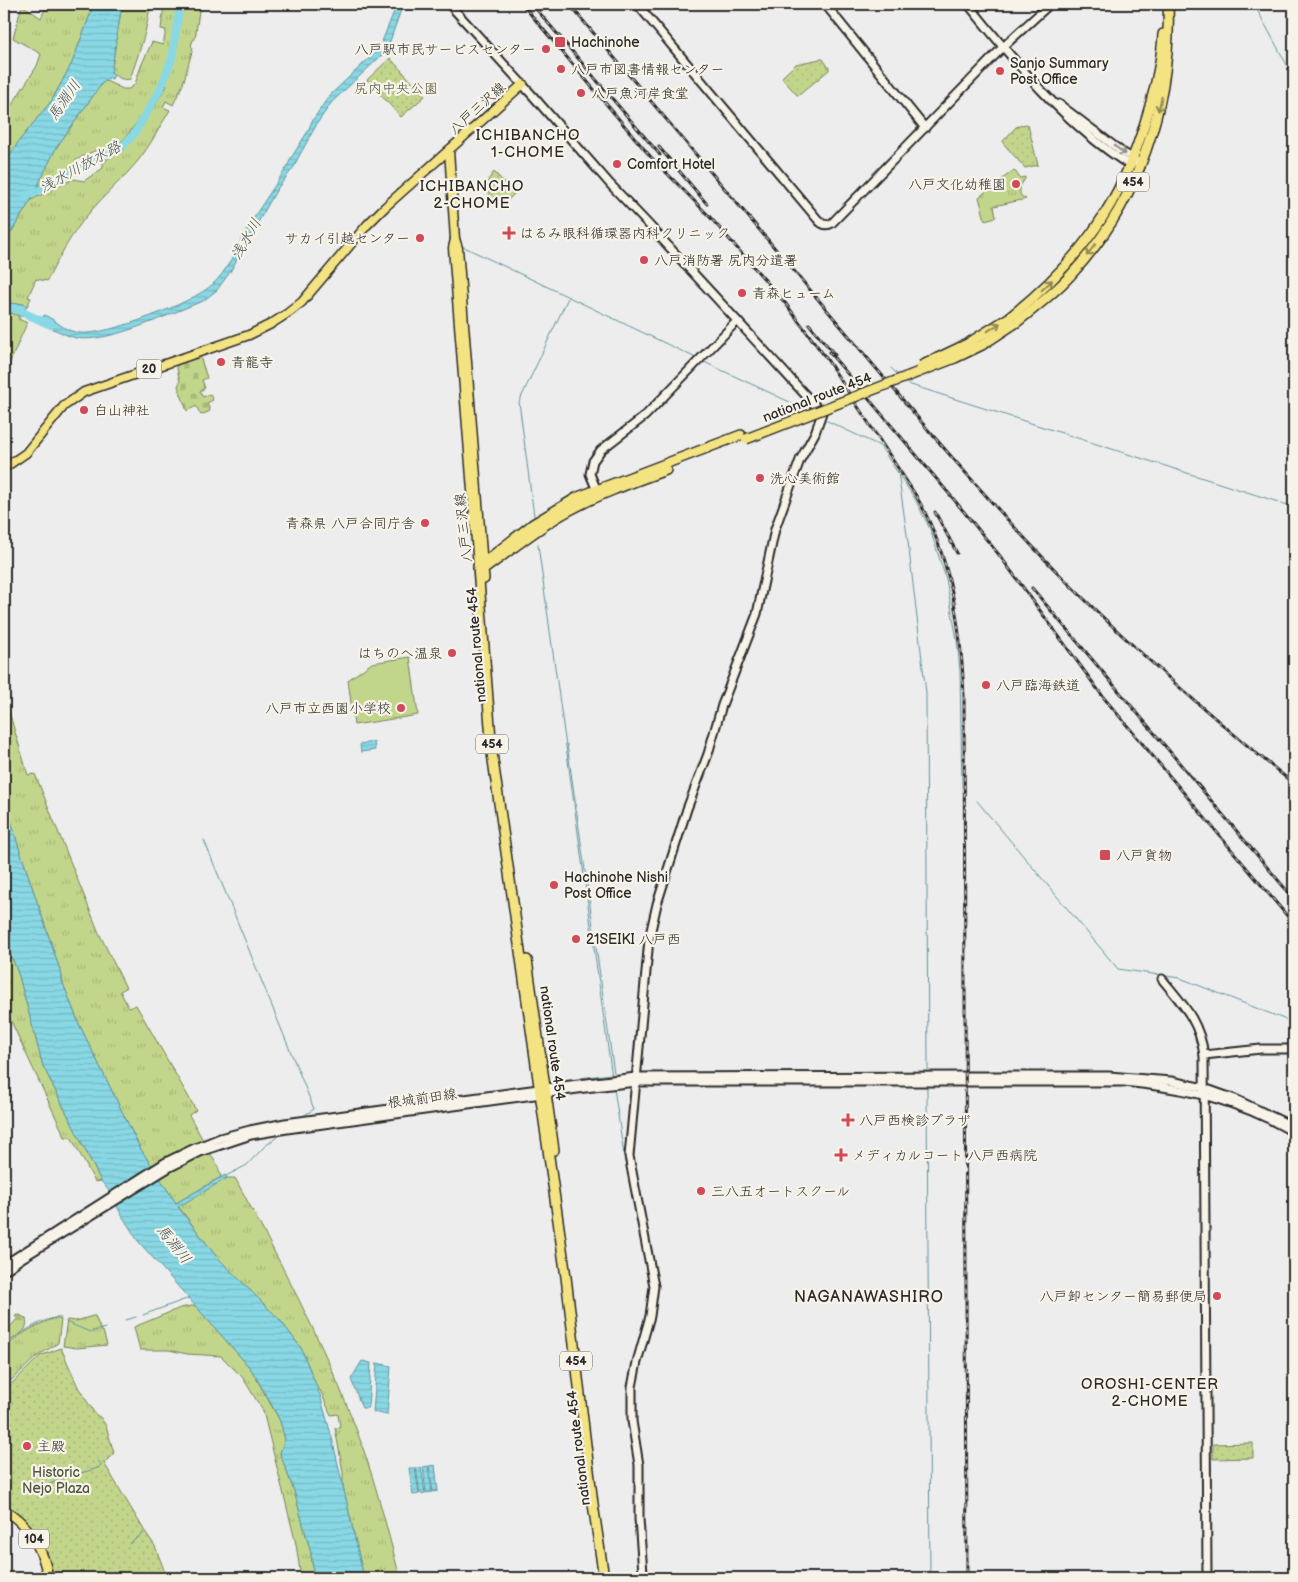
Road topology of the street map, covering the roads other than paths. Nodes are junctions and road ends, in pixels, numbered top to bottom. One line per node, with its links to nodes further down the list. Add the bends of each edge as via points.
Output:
1 (449, 4): 9 (street)
2 (637, 4): 10 (street, via 822,224 832,223)
3 (825, 4): 10 (street)
4 (968, 4): 8 (street)
5 (1050, 4): 8 (street)
6 (1162, 4): 12 (highway, national route 454 / 454, via 1160,64)
7 (1168, 4): 12 (highway, national route 454 / 454, one-way to 12, via 1169,42 1164,88 1153,132)
8 (1003, 47): 10 (street); 12 (street, via 1067,116 1107,149)
9 (522, 84): 11 (main road, 八戸三沢線 / 20); 13 (street)
10 (925, 128)
11 (449, 150): 14 (main road, 八戸三沢線 / 20, via 367,225 310,293 288,313 249,335 84,392 64,406 26,453); 16 (main road, 八戸三沢線, via 453,248)
12 (1135, 164): 15 (highway, national route 454 / 454, bridge, via 1129,192 1109,226 1069,277 1046,300 1013,320 982,345)
13 (737, 321): 15 (street, via 644,416 601,450 593,461 590,474); 20 (street, via 822,413 800,460 775,530 757,614 722,705 657,904 646,960)
14 (4, 468)
15 (597, 493): 16 (highway, national route 454 / 454)
16 (481, 566): 22 (highway, national route 454 / 454, via 498,753)
17 (1162, 979): 19 (street, via 1195,1021)
18 (1294, 1049): 19 (street)
19 (1204, 1055): 21 (street)
20 (636, 1080): 21 (street, 根城前田線, via 1109,1076 1171,1081); 22 (street, 根城前田線); 32 (street, via 629,1156 654,1293 632,1387 632,1421 639,1465)
21 (1204, 1091): 23 (street, via 1242,1101); 24 (street); 33 (street)
22 (542, 1092): 25 (street, 根城前田線, via 250,1130 220,1138 166,1162); 30 (highway, national route 454 / 454); 31 (highway, national route 454 / 454, via 582,1358)
23 (1294, 1127)
24 (1294, 1133)
25 (20, 1256): 26 (street); 27 (street)
26 (4, 1265)
27 (4, 1271)
28 (4, 1510): 29 (highway, 104, via 18,1520 32,1537 47,1566)
29 (48, 1578)
30 (604, 1578)
31 (610, 1578)
32 (642, 1578)
33 (1208, 1578)

